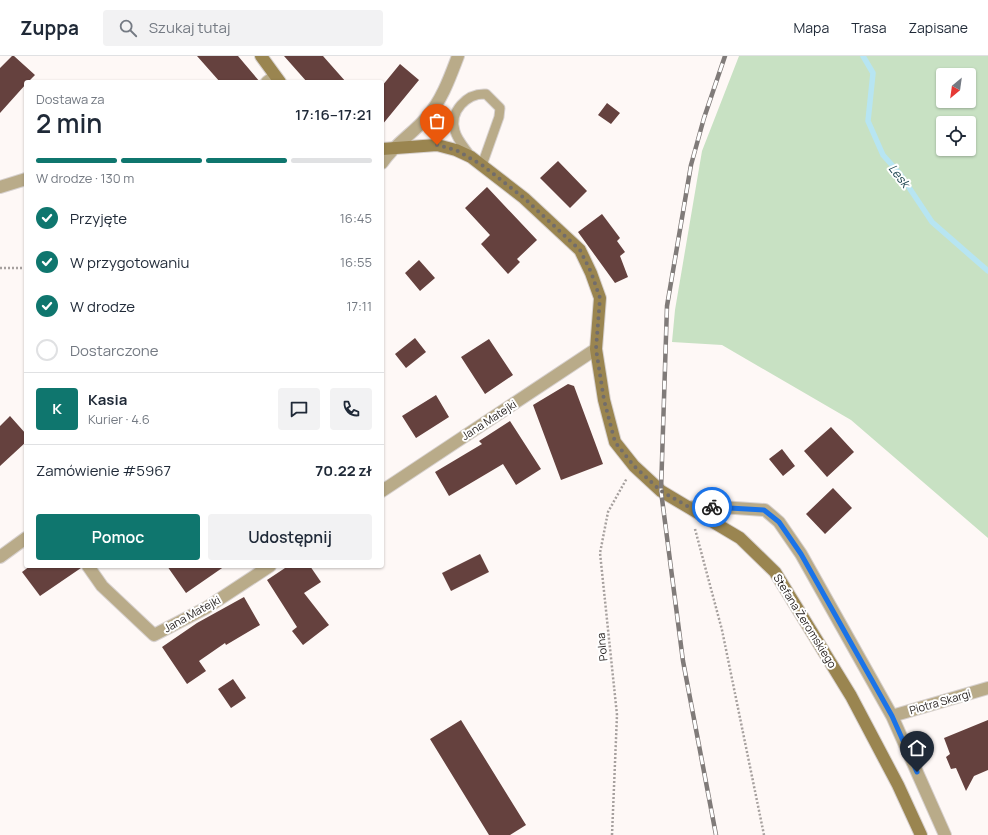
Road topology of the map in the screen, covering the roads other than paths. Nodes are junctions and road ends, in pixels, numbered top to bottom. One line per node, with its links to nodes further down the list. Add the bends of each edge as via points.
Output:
1 (261, 56): 3 (street)
2 (458, 56): 4 (street, via 447,86 428,116)
3 (274, 80)
4 (386, 149): 5 (street, Stefana Żeromskiego, via 437,145)
5 (471, 157): 6 (street, Stefana Żeromskiego); 6 (lane, via 455,131 455,117 469,97 477,93 486,94 500,108)
6 (482, 165): 9 (street, Stefana Żeromskiego, via 524,198 580,250 600,298)
7 (24, 180): 8 (street)
8 (0, 187)
9 (596, 349): 10 (street, Jana Matejki); 11 (street, Stefana Żeromskiego, via 604,400 615,442 634,466 661,491)
10 (384, 490)
11 (689, 507): 17 (street, via 764,510 779,522 801,554); 18 (street, Stefana Żeromskiego, via 740,538 775,572 851,696)
12 (24, 539): 13 (street)
13 (0, 557)
14 (89, 568): 15 (street, Jana Matejki, via 102,586 154,635 206,608)
15 (267, 568)
16 (988, 688): 17 (street, Piotra Skargi)
17 (892, 716): 19 (street)
18 (921, 835)
19 (944, 835)

